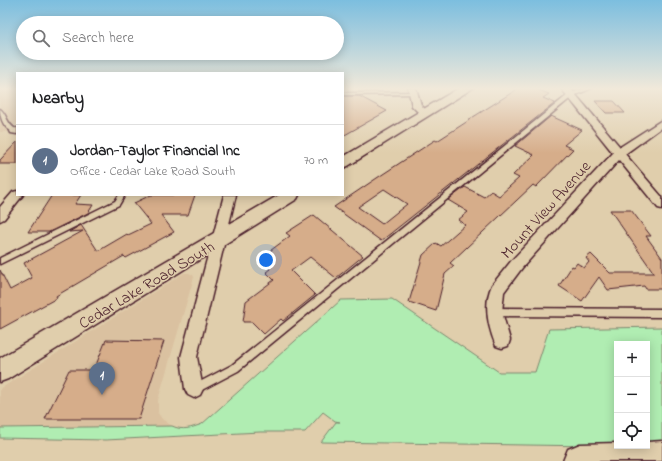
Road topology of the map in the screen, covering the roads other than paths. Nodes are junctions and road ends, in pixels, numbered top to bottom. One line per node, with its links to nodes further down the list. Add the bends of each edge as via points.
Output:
1 (421, 110): 6 (street)
2 (430, 110): 6 (street)
3 (547, 110): 23 (lane, via 235,368)
4 (583, 110): 9 (street)
5 (0, 111): 8 (lane, via 5,123)
6 (424, 113): 10 (street)
7 (662, 123): 9 (street, Mount View Avenue)
8 (16, 131)
9 (619, 153): 15 (street); 19 (street, Mount View Avenue, via 517,264 497,290)
10 (344, 162)
11 (16, 196): 16 (street)
12 (121, 196): 18 (lane, via 117,203)
13 (230, 196): 17 (street)
14 (290, 196): 17 (street, Cedar Lake Road South)
15 (662, 205)
16 (0, 216)
17 (218, 240): 22 (street, Cedar Lake Road South); 23 (street, via 189,357)
18 (0, 261)
19 (494, 312): 20 (lane); 21 (street, Mount View Avenue)
20 (662, 313)
21 (502, 340)
22 (0, 372)
23 (194, 389)
24 (662, 458): 25 (highway)
25 (580, 461)

